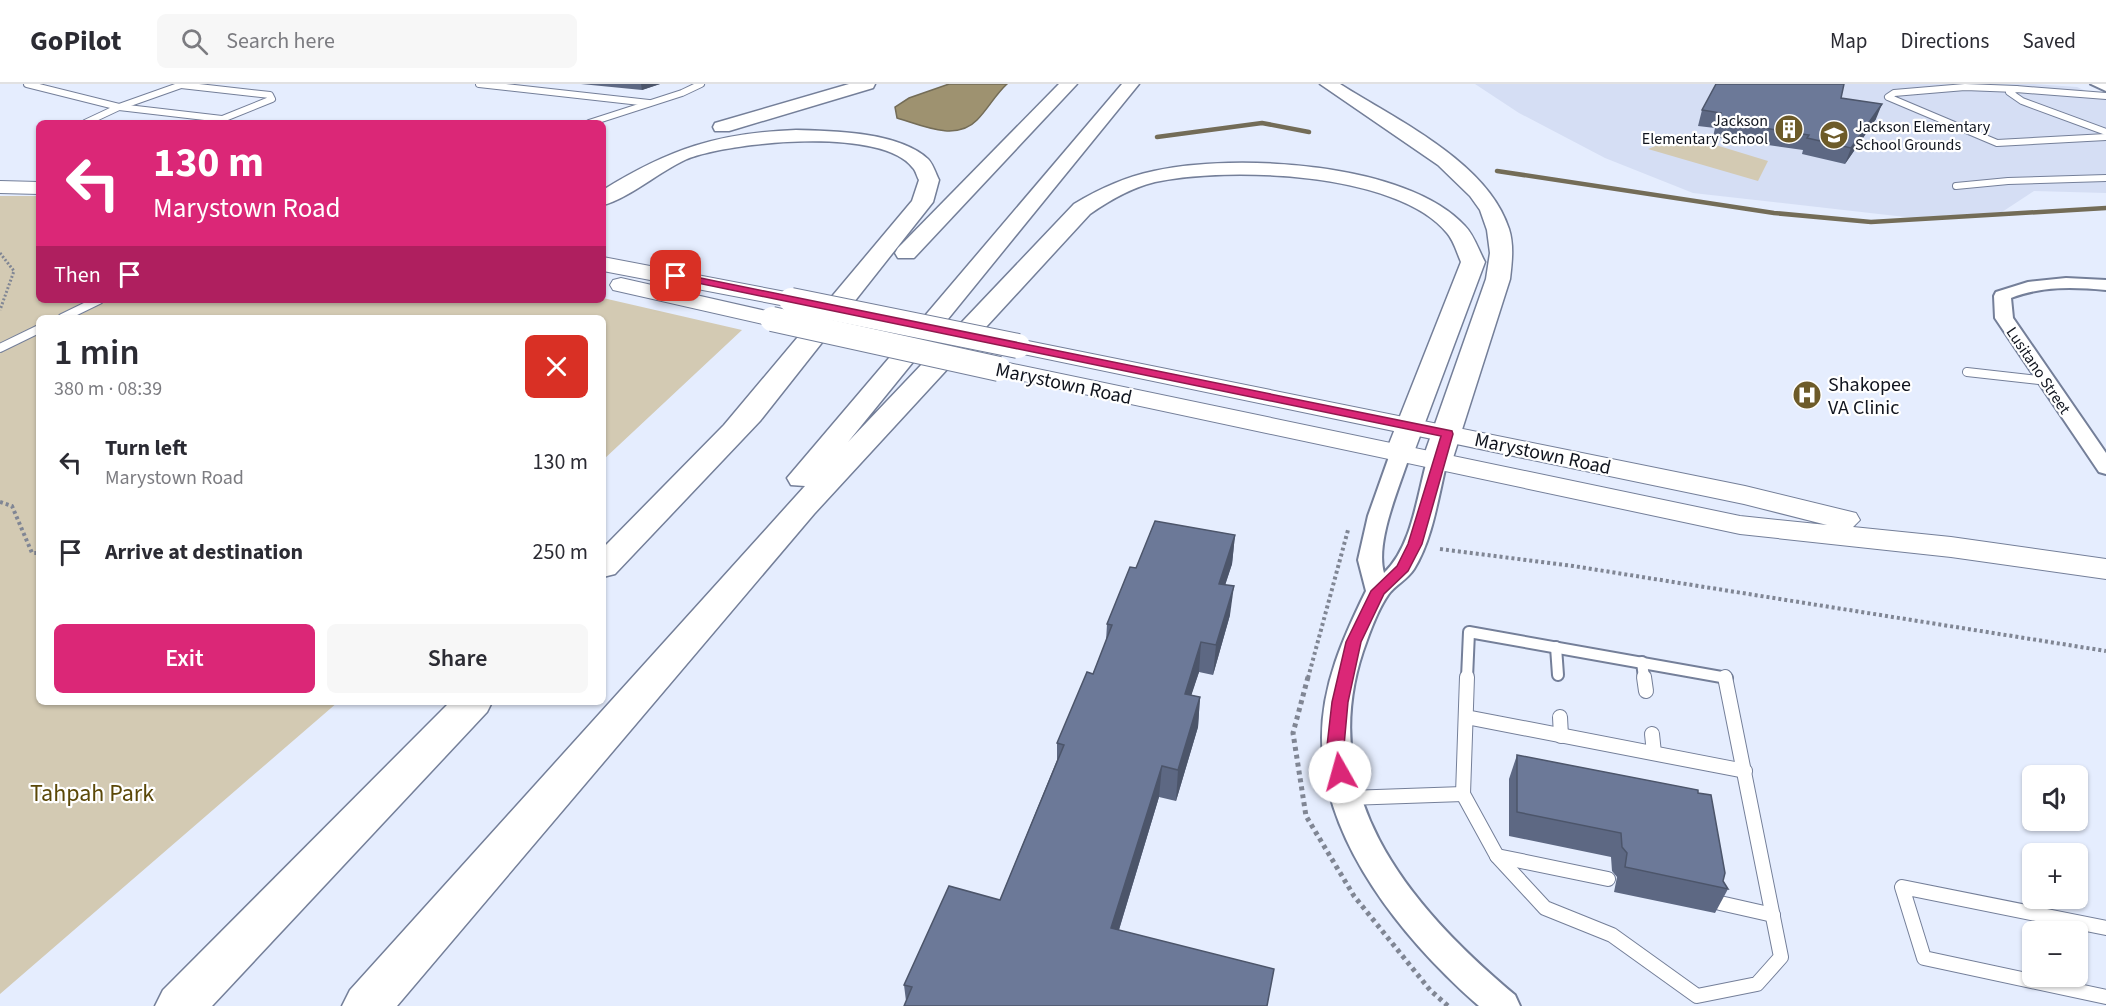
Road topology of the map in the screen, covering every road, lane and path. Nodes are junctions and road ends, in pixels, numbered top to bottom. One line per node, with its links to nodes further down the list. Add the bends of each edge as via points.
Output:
1 (27, 84): 14 (lane)
2 (479, 84): 13 (lane)
3 (701, 84): 13 (lane)
4 (867, 84): 23 (highway, via 713,130 657,152)
5 (1069, 84): 39 (highway)
6 (1131, 84): 71 (highway)
7 (1328, 84): 40 (highway, via 1460,172 1489,206 1497,224 1502,252 1498,279)
8 (2097, 84): 10 (street)
9 (182, 85): 14 (lane); 15 (lane, via 270,95 272,99)
10 (2106, 88)
11 (2016, 89): 12 (lane); 18 (lane, via 2009,92 2012,97); 19 (lane, via 1965,87 1894,93 1888,97 1997,143)
12 (2106, 96)
13 (649, 103): 17 (lane)
14 (119, 107): 15 (lane); 16 (lane)
15 (222, 119)
16 (92, 120)
17 (598, 120)
18 (2106, 132)
19 (2106, 137)
20 (0, 176): 21 (main road)
21 (36, 176)
22 (2106, 178): 24 (lane)
23 (606, 179)
24 (1956, 186)
25 (0, 187): 26 (main road)
26 (36, 188)
27 (606, 197): 39 (highway, via 676,156 709,146 778,136 832,136 878,143 914,158 926,168 931,178 922,202)
28 (0, 253): 33 (path, via 14,271)
29 (606, 265): 41 (main road, Marystown Road, bridge, via 1018,346)
30 (606, 282): 41 (main road, Marystown Road, bridge, via 999,369)
31 (2106, 285): 38 (street, Lusitano Street, via 2028,285 2002,296 2004,318)
32 (93, 303): 34 (lane)
33 (0, 310)
34 (68, 315)
35 (36, 330): 36 (lane)
36 (0, 348)
37 (1967, 372): 38 (lane)
38 (2047, 381): 43 (street, Lusitano Street)
39 (735, 430): 47 (highway)
40 (1447, 434): 41 (main road, Marystown Road); 42 (highway); 45 (main road, Marystown Road, via 1745,495)
41 (1406, 440): 42 (main road, Marystown Road); 49 (street, via 1379,516 1369,560); 72 (highway, via 1473,262 1470,247 1444,218 1424,205 1374,186 1341,177 1267,168 1218,168 1157,176 1102,195 1082,208 803,507)
42 (1437, 461): 45 (main road, Marystown Road, via 1740,525); 49 (street, via 1415,544 1403,568)
43 (2106, 468)
44 (0, 502): 46 (path, via 12,506)
45 (1951, 547): 48 (main road, Marystown Road)
46 (36, 553)
47 (606, 564)
48 (2106, 569)
49 (1378, 591): 62 (street, via 1354,642 1340,702 1336,746)
50 (1556, 647): 51 (lane); 52 (lane); 55 (lane, via 1470,632)
51 (1642, 662): 53 (lane); 60 (lane, via 1727,677)
52 (1558, 675)
53 (1646, 691)
54 (470, 705): 70 (highway)
55 (1466, 717): 58 (lane); 61 (lane)
56 (1560, 717): 58 (lane)
57 (1652, 734): 59 (lane)
58 (1561, 736): 59 (lane)
59 (1654, 753): 60 (lane)
60 (1745, 771): 66 (lane)
61 (1463, 794): 62 (lane); 63 (lane)
62 (1346, 798): 73 (street, via 1360,834 1406,908 1437,946)
63 (1497, 856): 64 (lane); 69 (lane, via 1545,908 1612,935)
64 (1608, 879)
65 (1720, 903): 66 (lane)
66 (1773, 915): 69 (lane, via 1781,957 1757,984)
67 (2106, 928): 68 (lane, via 1902,887 1924,958)
68 (2106, 997)
69 (1697, 1001)
70 (180, 1006)
71 (361, 1006)
72 (367, 1006)
73 (1503, 1006)

